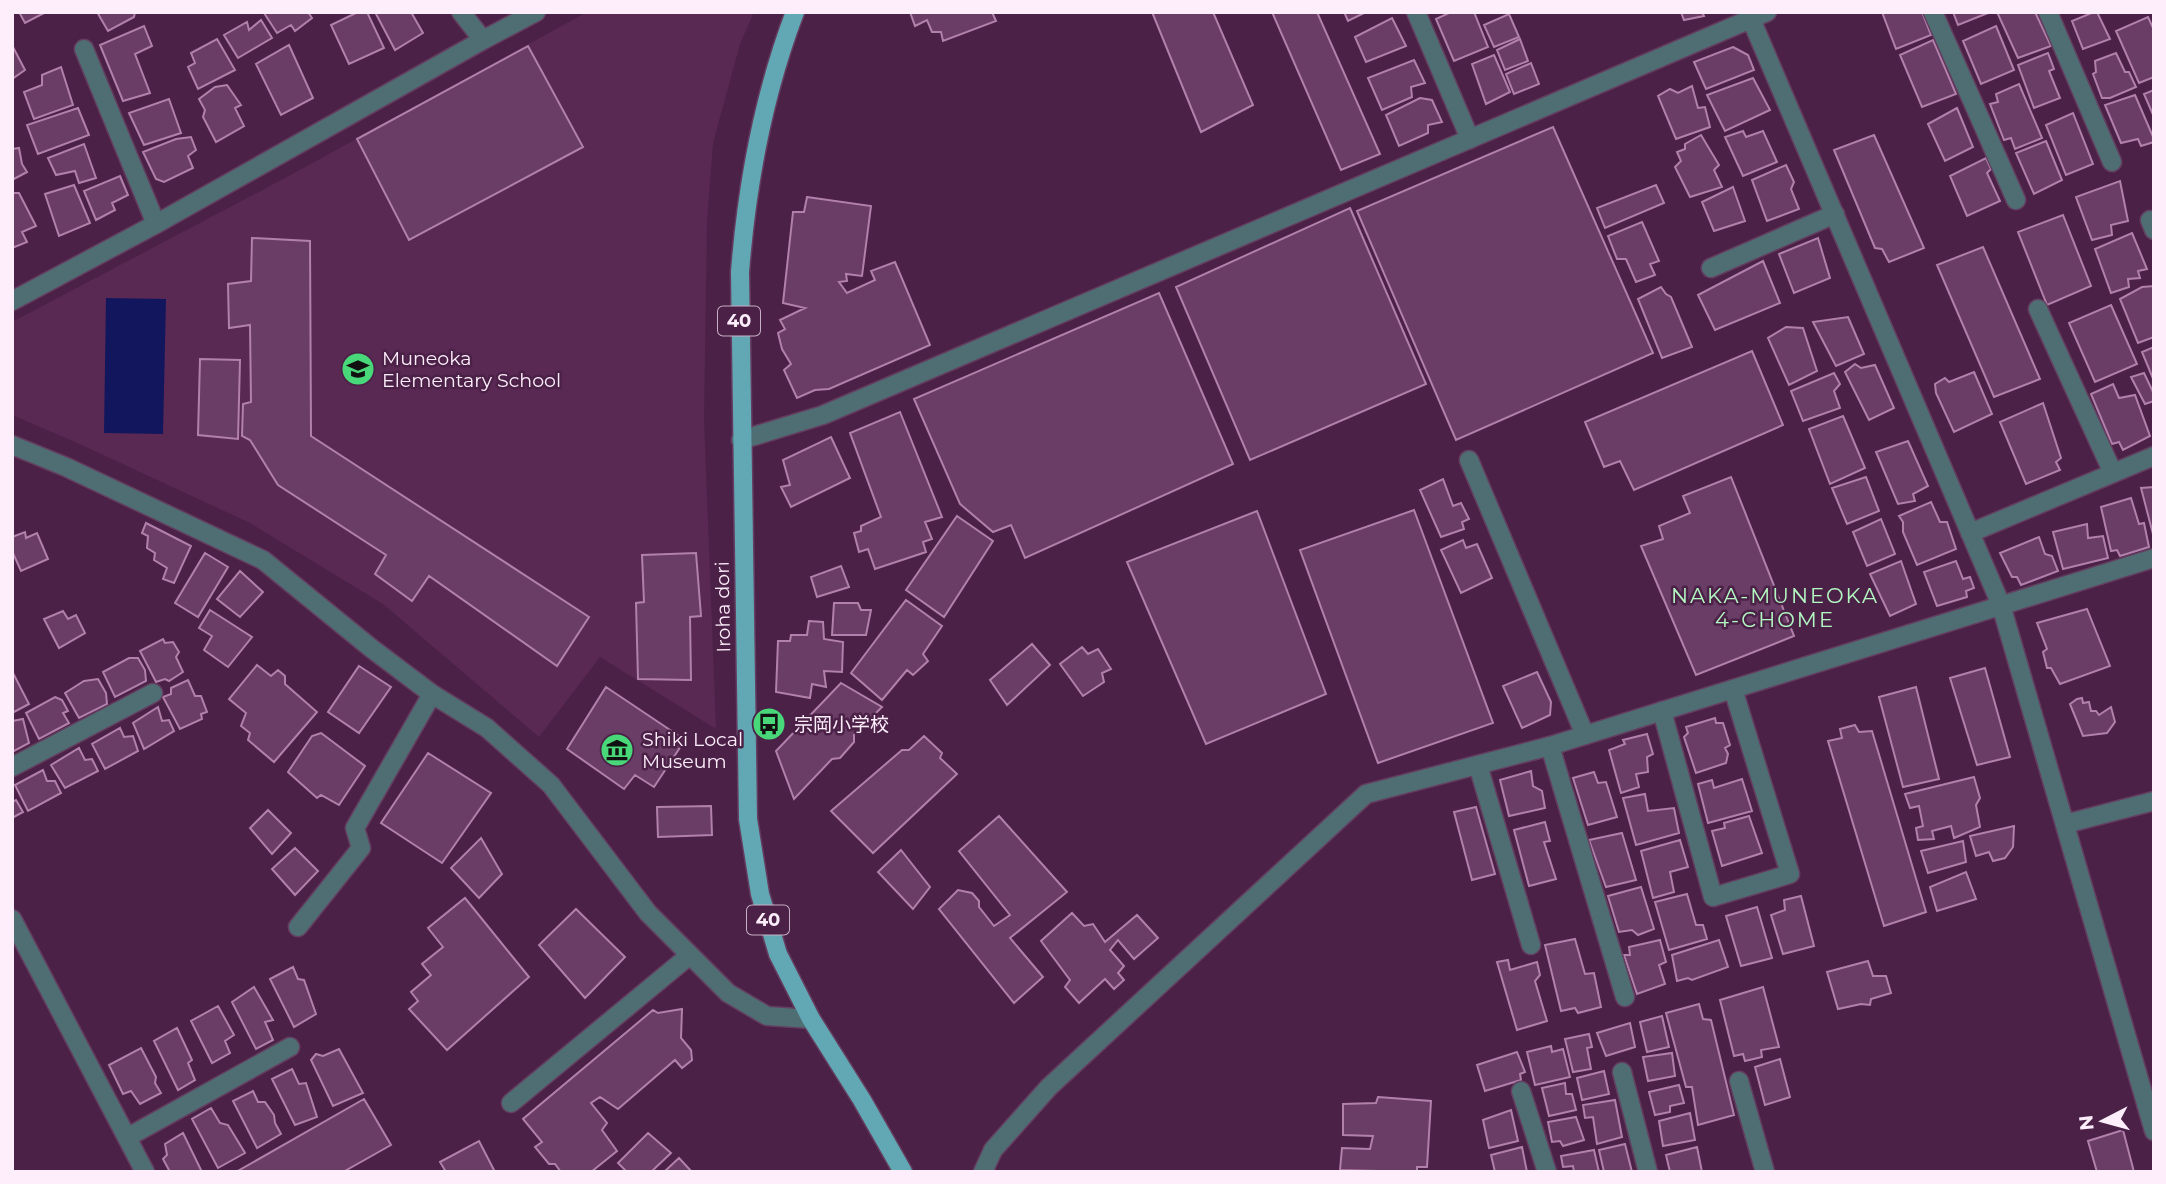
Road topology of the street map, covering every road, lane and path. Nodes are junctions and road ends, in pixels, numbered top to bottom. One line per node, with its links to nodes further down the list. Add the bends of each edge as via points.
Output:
1 (460, 12): 8 (street)
2 (536, 12): 8 (street)
3 (795, 12): 18 (main road, Iroha dori / 40, via 769,94 744,217)
4 (1416, 12): 10 (street)
5 (1933, 12): 12 (street)
6 (2048, 12): 11 (street)
7 (1755, 14): 10 (street); 13 (street)
8 (483, 40): 14 (street)
9 (84, 49): 14 (street)
10 (1470, 139): 18 (street, via 824,415)
11 (2112, 162)
12 (2016, 200)
13 (1835, 214): 15 (street); 23 (street)
14 (156, 225): 16 (street)
15 (1711, 268)
16 (12, 300)
17 (2038, 309): 22 (street)
18 (741, 440): 41 (main road, Iroha dori / 40, via 748,819 771,932)
19 (12, 445): 28 (street, via 263,560)
20 (2154, 456): 22 (street)
21 (1469, 460): 30 (street)
22 (2113, 473): 23 (street)
23 (1970, 533): 25 (street)
24 (2154, 558): 25 (street)
25 (2001, 604): 26 (street); 35 (street)
26 (1733, 689): 29 (street); 29 (street, via 1790,874 1713,897)
27 (153, 693): 33 (street)
28 (432, 694): 37 (street, via 355,828 361,848); 39 (street, via 487,728 551,785 648,913)
29 (1662, 711): 30 (street)
30 (1585, 735): 31 (street)
31 (1550, 746): 32 (street); 40 (street)
32 (1478, 765): 38 (street); 51 (street, via 1366,794 1049,1087 993,1150)
33 (12, 767)
34 (2154, 801): 35 (street)
35 (2066, 824): 47 (street)
36 (12, 919): 48 (street)
37 (298, 927)
38 (1531, 945)
39 (690, 955): 41 (street, via 729,993 767,1016); 46 (street)
40 (1625, 997)
41 (811, 1019): 50 (main road, Iroha dori / 40)
42 (290, 1047): 48 (street)
43 (1622, 1072): 53 (street)
44 (1739, 1081): 54 (street)
45 (1521, 1091): 52 (street)
46 (511, 1103)
47 (2154, 1131)
48 (128, 1138): 49 (street)
49 (145, 1172)
50 (903, 1172)
51 (983, 1172)
52 (1547, 1172)
53 (1648, 1172)
54 (1765, 1172)

